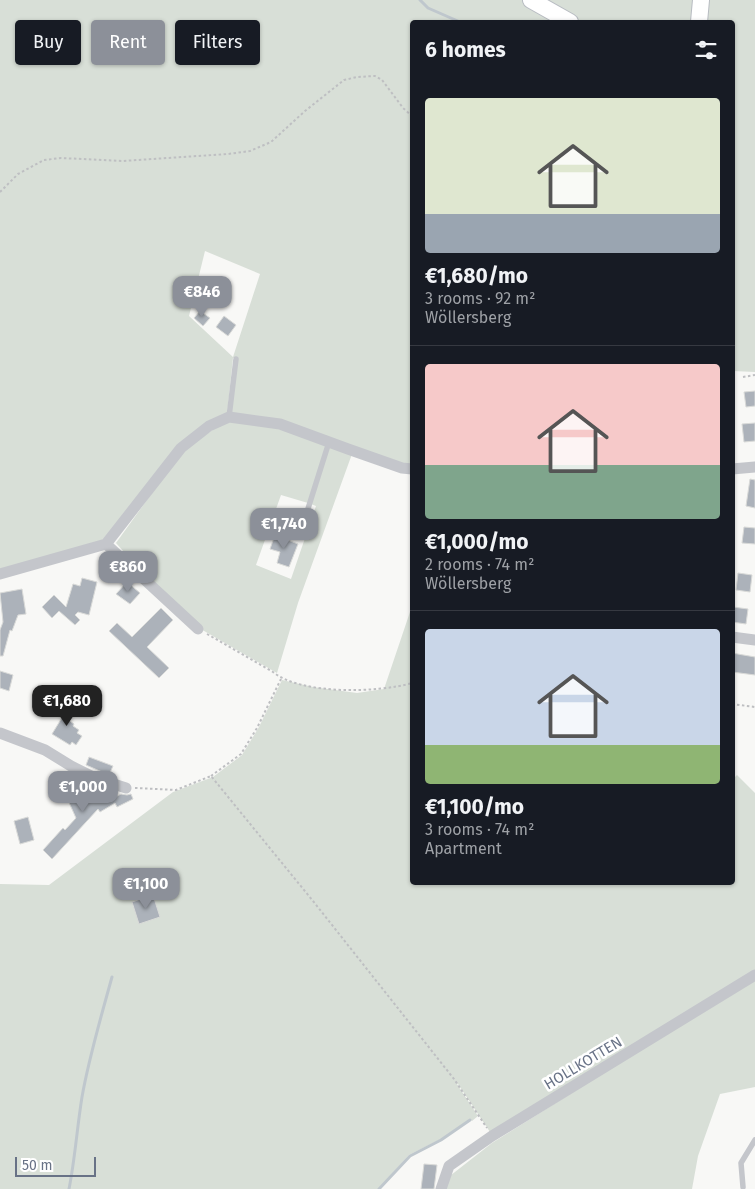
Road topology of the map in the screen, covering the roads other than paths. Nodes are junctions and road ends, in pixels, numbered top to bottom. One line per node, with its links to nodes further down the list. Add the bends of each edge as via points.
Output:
1 (531, 0): 3 (main road)
2 (701, 0): 4 (main road)
3 (566, 20)
4 (699, 20)
5 (236, 359): 6 (lane)
6 (229, 417): 7 (street, via 280,424); 12 (street, via 209,426 181,448)
7 (329, 442): 9 (street); 11 (lane, via 306,515 297,526)
8 (755, 467): 10 (street)
9 (410, 469)
10 (735, 469)
11 (283, 532)
12 (102, 545): 13 (street); 14 (street)
13 (0, 574)
14 (198, 630)
15 (735, 637): 16 (street)
16 (755, 640)
17 (0, 733): 18 (street, via 45,750 95,778)
18 (126, 788)
19 (755, 975): 22 (street, HOLLKOTTEN, via 492,1136 449,1166)
20 (755, 1140): 21 (lane, via 741,1164)
21 (743, 1187)
22 (440, 1189)

